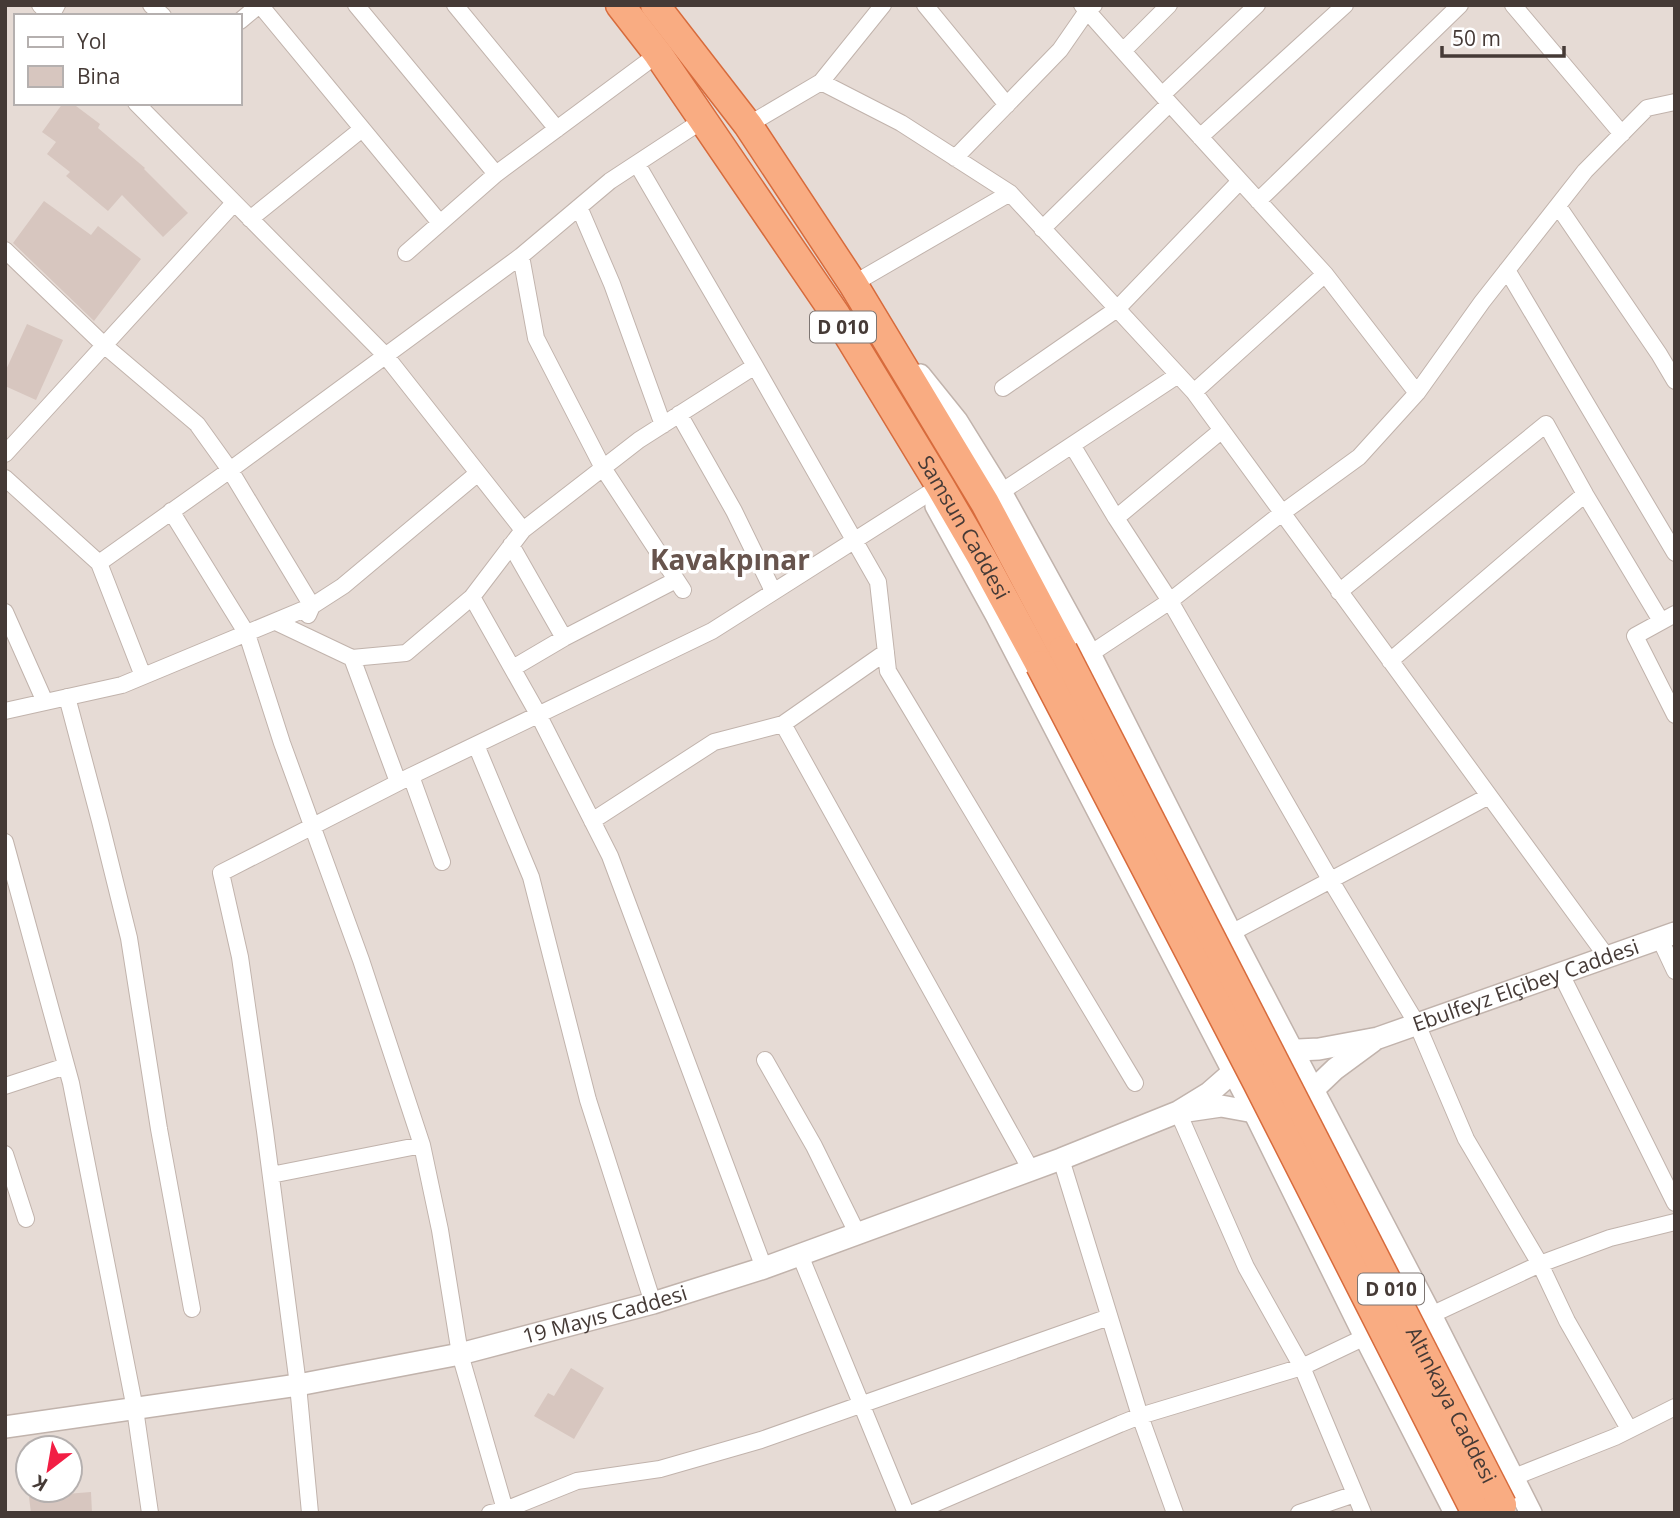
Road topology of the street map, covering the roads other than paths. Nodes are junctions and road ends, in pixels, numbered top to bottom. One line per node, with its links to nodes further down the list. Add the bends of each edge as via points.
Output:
1 (259, 5): 14 (street); 25 (street)
2 (356, 5): 30 (street)
3 (455, 5): 24 (street)
4 (620, 5): 16 (highway, Samsun Caddesi / D 010)
5 (655, 5): 23 (highway, Samsun Caddesi / D 010)
6 (925, 5): 21 (street)
7 (1168, 5): 15 (street)
8 (1257, 5): 18 (street)
9 (1345, 5): 27 (street)
10 (1460, 5): 33 (street)
11 (1513, 5): 26 (street)
12 (1088, 7): 15 (street); 21 (street, via 1060,50)
13 (877, 8): 17 (street)
14 (242, 19)
15 (1123, 51): 18 (street)
16 (658, 54): 22 (highway, Samsun Caddesi / D 010); 24 (street)
17 (821, 82): 23 (street); 28 (street, via 901,123)
18 (1165, 100): 27 (street); 39 (street)
19 (1675, 102): 26 (street, via 1647,108)
20 (138, 105): 34 (street)
21 (1007, 105): 28 (street)
22 (704, 120): 29 (street); 65 (highway, Samsun Caddesi / D 010, via 836,315)
23 (748, 125): 45 (highway, Samsun Caddesi / D 010)
24 (557, 129): 30 (street)
25 (362, 130): 37 (street); 38 (street)
26 (1622, 134): 35 (street)
27 (1200, 137): 31 (street)
28 (955, 158): 32 (street)
29 (637, 164): 36 (street); 50 (street)
30 (496, 174): 38 (street)
31 (1240, 181): 33 (street); 46 (street)
32 (1010, 194): 39 (street); 45 (street)
33 (1258, 201): 44 (street)
34 (234, 203): 37 (street); 48 (street)
35 (1558, 206): 43 (street); 52 (street)
36 (579, 207): 42 (street); 57 (street)
37 (250, 219): 49 (street)
38 (440, 223): 41 (street)
39 (1042, 229): 46 (street)
40 (6, 252): 48 (street)
41 (406, 253)
42 (521, 256): 49 (street); 61 (street, via 536,338)
43 (1507, 270): 55 (street); 74 (street)
44 (1325, 274): 54 (street); 55 (street)
45 (853, 285): 47 (highway, Samsun Caddesi / D 010)
46 (1117, 309): 51 (street); 53 (street)
47 (876, 322): 66 (street, via 957,421); 88 (highway, Samsun Caddesi / D 010, via 985,502)
48 (104, 346): 60 (street); 62 (street, via 197,424)
49 (385, 355): 62 (street); 63 (street)
50 (755, 366): 56 (street); 72 (street)
51 (1178, 374): 54 (street); 59 (street)
52 (1675, 381)
53 (1003, 388)
54 (1194, 392): 58 (street)
55 (1417, 393): 69 (street, via 1359,457)
56 (680, 414): 57 (street); 76 (street)
57 (663, 425): 61 (street)
58 (1222, 430): 69 (street); 70 (street)
59 (1072, 445): 66 (street); 70 (street)
60 (5, 454)
61 (603, 468): 71 (street); 86 (street, via 679,585)
62 (230, 470): 68 (street); 80 (street)
63 (478, 473): 71 (street); 80 (street)
64 (5, 478): 75 (street)
65 (935, 489): 72 (street); 88 (highway, Samsun Caddesi / D 010, via 982,558); 116 (street, via 1002,626)
66 (1001, 492): 88 (street)
67 (1585, 494): 77 (street, via 1546,424); 82 (street); 90 (street)
68 (171, 511): 75 (street); 85 (street)
69 (1282, 513): 77 (street); 79 (street)
70 (1116, 518): 79 (street)
71 (523, 530): 73 (street)
72 (854, 540): 76 (street); 87 (street, via 878,582)
73 (511, 545): 78 (street); 86 (street)
74 (1675, 553)
75 (99, 563): 92 (street)
76 (773, 591): 96 (street, via 712,631)
77 (1339, 592): 90 (street)
78 (472, 597): 89 (street, via 405,653); 91 (street)
79 (1170, 601): 88 (street); 106 (street)
80 (313, 607): 83 (street); 84 (street)
81 (5, 612): 94 (street)
82 (1668, 617): 97 (street, via 1636,636)
83 (276, 622): 84 (street); 85 (street)
84 (298, 632): 89 (street)
85 (247, 634): 92 (street); 103 (street)
86 (564, 638): 91 (street)
87 (886, 652): 98 (street); 117 (street, via 888,671)
88 (1064, 656): 107 (street); 116 (highway, Samsun Caddesi / D 010, bridge)
89 (352, 658): 100 (street)
90 (1390, 661): 101 (street)
91 (513, 668): 96 (street)
92 (143, 676): 93 (street)
93 (67, 697): 94 (street); 136 (street, via 129,938)
94 (45, 702): 95 (street)
95 (5, 711)
96 (538, 714): 99 (street); 102 (street)
97 (1675, 715)
98 (783, 724): 102 (street, via 714,742); 126 (street)
99 (476, 745): 100 (street); 135 (street, via 531,877 588,1100)
100 (405, 779): 103 (street); 105 (street)
101 (1489, 796): 106 (street); 109 (street)
102 (592, 821): 134 (street, via 610,856)
103 (312, 826): 123 (street); 127 (street, via 221,873 240,957)
104 (5, 842): 115 (street)
105 (442, 862)
106 (1331, 881): 107 (street); 112 (street)
107 (1231, 933): 116 (street)
108 (1667, 936): 109 (street, Ebulfeyz Elçibey Caddesi); 110 (street)
109 (1606, 957): 111 (street, Ebulfeyz Elçibey Caddesi)
110 (1675, 971)
111 (1561, 974): 112 (street, Ebulfeyz Elçibey Caddesi); 128 (street)
112 (1417, 1024): 113 (street, Ebulfeyz Elçibey Caddesi); 133 (street, via 1465,1139)
113 (1378, 1038): 116 (street, Ebulfeyz Elçibey Caddesi); 119 (street, Ebulfeyz Elçibey Caddesi)
114 (765, 1060): 131 (street)
115 (66, 1066): 118 (street); 145 (street)
116 (1263, 1066): 119 (street); 121 (street, 19 Mayıs Caddesi); 122 (street); 151 (highway, Altınkaya Caddesi / D 010, bridge)
117 (1135, 1083)
118 (5, 1086)
119 (1314, 1090): 120 (street, Ebulfeyz Elçibey Caddesi); 137 (street)
120 (1283, 1107): 122 (street, 19 Mayıs Caddesi)
121 (1178, 1112): 122 (street, 19 Mayıs Caddesi, via 1221,1106); 125 (street, 19 Mayıs Caddesi); 141 (street, via 1246,1266)
122 (1254, 1112): 139 (street)
123 (422, 1145): 127 (street); 140 (street)
124 (5, 1154): 129 (street)
125 (1061, 1159): 126 (street, 19 Mayıs Caddesi); 138 (street)
126 (1031, 1170): 131 (street, 19 Mayıs Caddesi)
127 (271, 1175): 142 (street)
128 (1675, 1203)
129 (26, 1219)
130 (1675, 1222): 133 (street, via 1611,1238)
131 (857, 1233): 132 (street, 19 Mayıs Caddesi)
132 (800, 1255): 134 (street, 19 Mayıs Caddesi); 143 (street)
133 (1540, 1264): 137 (street); 148 (street)
134 (764, 1268): 135 (street, 19 Mayıs Caddesi)
135 (653, 1303): 140 (street, 19 Mayıs Caddesi)
136 (192, 1309)
137 (1431, 1315): 149 (street)
138 (1109, 1318): 143 (street); 146 (street)
139 (1365, 1337): 141 (street); 160 (street)
140 (460, 1354): 142 (street, 19 Mayıs Caddesi); 152 (street)
141 (1302, 1367): 146 (street); 150 (street)
142 (298, 1385): 145 (street, 19 Mayıs Caddesi); 154 (street)
143 (862, 1405): 152 (street, via 660,1469 577,1481); 155 (street)
144 (1675, 1406): 148 (street)
145 (135, 1409): 147 (street, 19 Mayıs Caddesi); 153 (street)
146 (1140, 1416): 156 (street); 157 (street)
147 (5, 1427)
148 (1629, 1429): 149 (street)
149 (1514, 1477): 161 (street)
150 (1355, 1494): 158 (street); 159 (street)
151 (1495, 1510)
152 (500, 1512)
153 (150, 1513)
154 (310, 1513)
155 (906, 1513)
156 (912, 1513)
157 (1175, 1513)
158 (1299, 1513)
159 (1363, 1513)
160 (1455, 1513)
161 (1531, 1513)

